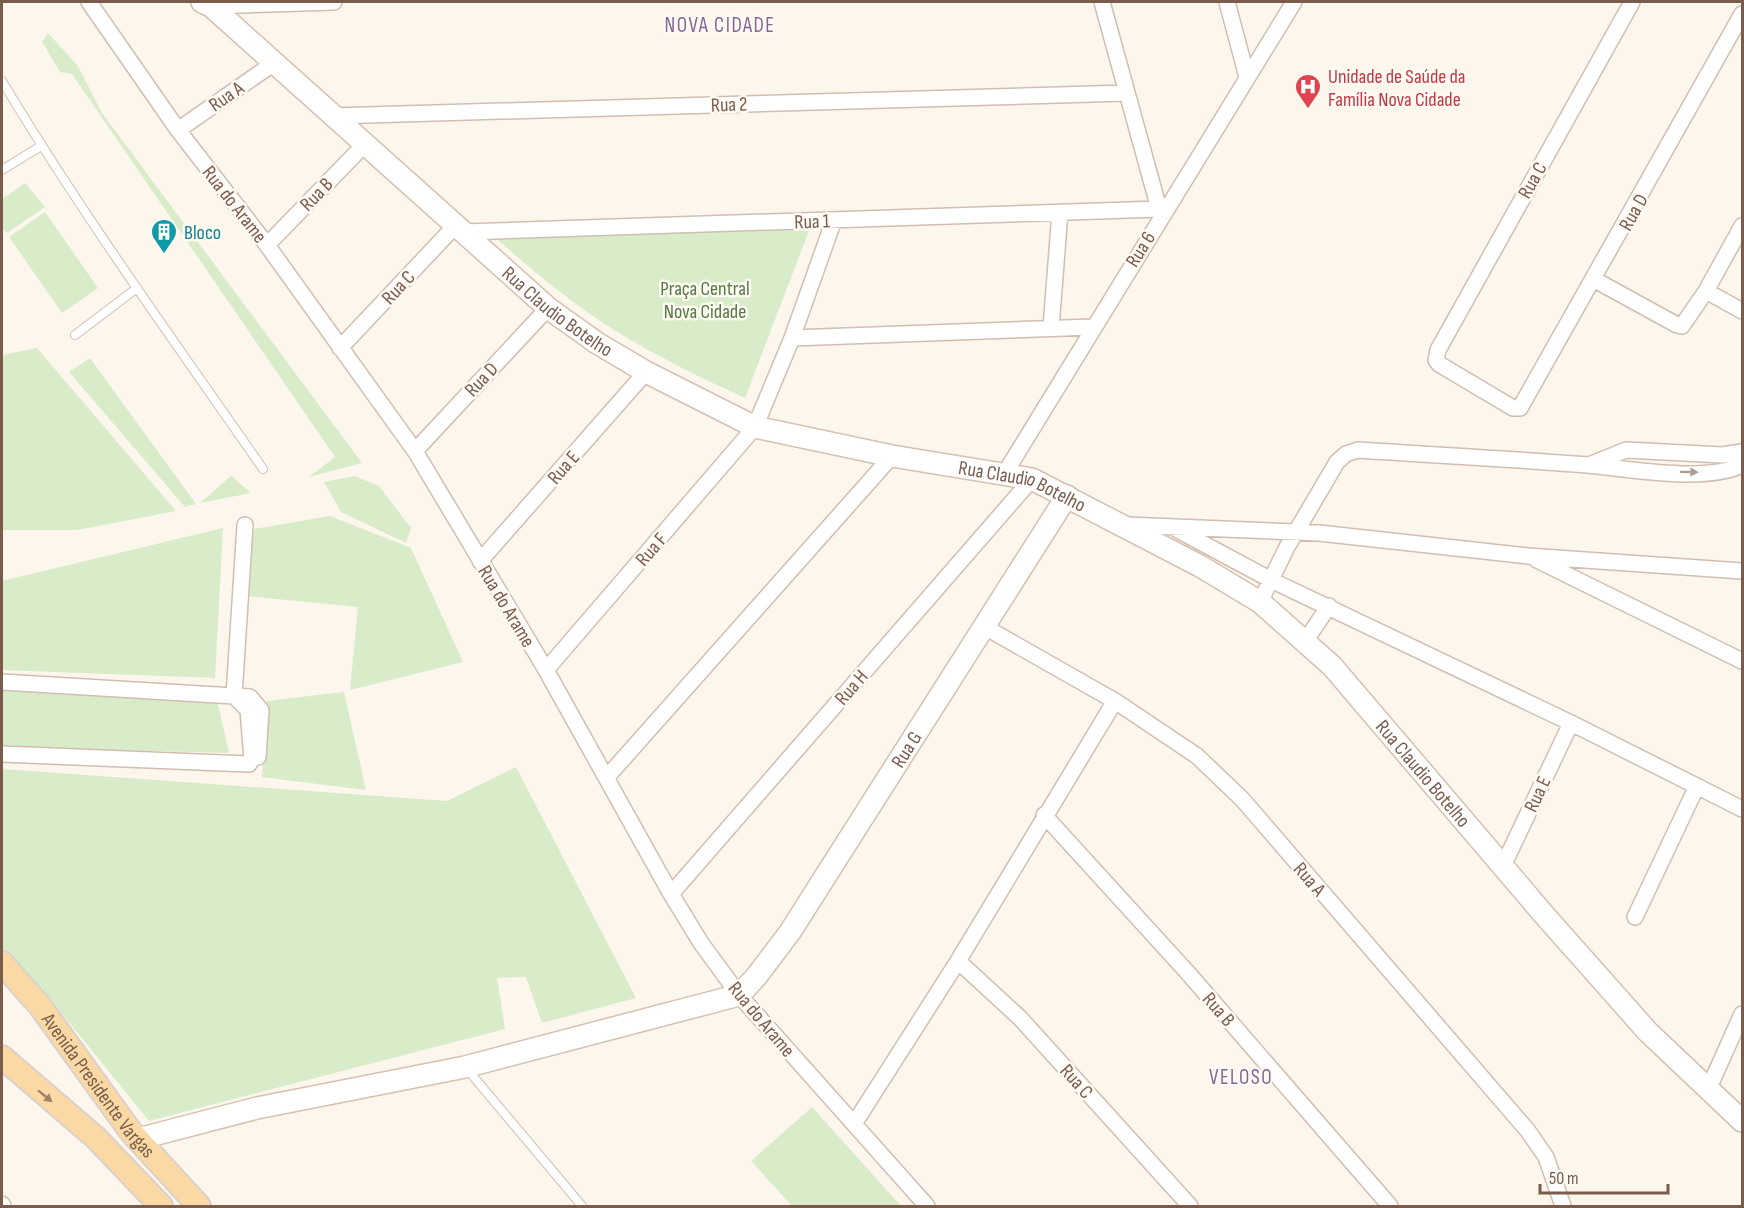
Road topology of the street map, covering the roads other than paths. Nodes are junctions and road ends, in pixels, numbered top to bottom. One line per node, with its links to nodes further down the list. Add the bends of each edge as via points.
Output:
1 (89, 2): 14 (street, Rua do Arame)
2 (334, 2): 7 (street)
3 (1102, 2): 12 (street, Rua 6)
4 (1227, 2): 10 (street)
5 (1294, 2): 10 (street)
6 (1632, 2): 35 (street, Rua C, via 1438,350 1439,364 1513,408)
7 (206, 4): 9 (street, Rua Claudio Botelho)
8 (1743, 14): 24 (street, Rua D)
9 (274, 63): 13 (street, Rua Claudio Botelho); 14 (street, Rua A)
10 (1247, 77): 19 (street)
11 (2, 81): 16 (lane)
12 (1126, 93): 13 (street, Rua 2); 19 (street, Rua 6)
13 (333, 116): 15 (street, Rua Claudio Botelho)
14 (178, 130): 23 (street, Rua do Arame)
15 (366, 143): 22 (street, Rua Claudio Botelho); 23 (street, Rua B)
16 (41, 146): 17 (lane); 25 (lane)
17 (2, 170)
18 (1060, 213): 19 (street, Rua 1); 20 (street, Rua 1); 30 (street)
19 (1160, 213): 29 (street, Rua 6)
20 (834, 220): 22 (street, Rua 1); 32 (street, Rua F)
21 (1743, 226): 26 (street)
22 (460, 229): 27 (street, Rua Claudio Botelho); 33 (street, Rua C)
23 (267, 245): 33 (street, Rua do Arame)
24 (1595, 280): 26 (street, via 1677,326 1682,326); 35 (street, Rua D)
25 (136, 288): 31 (lane); 42 (lane)
26 (1707, 291): 28 (street)
27 (548, 308): 34 (street, Rua Claudio Botelho); 38 (street, Rua D)
28 (1743, 310)
29 (1092, 327): 30 (street); 43 (street, Rua 6)
30 (1051, 328): 32 (street)
31 (75, 335)
32 (792, 339): 36 (street, Rua F)
33 (340, 348): 38 (street, Rua do Arame)
34 (646, 372): 36 (street, Rua Claudio Botelho); 51 (street, Rua E)
35 (1520, 408)
36 (755, 427): 39 (street, Rua Claudio Botelho); 59 (street, Rua F)
37 (1743, 438): 40 (street)
38 (415, 451): 51 (street, Rua do Arame)
39 (892, 456): 43 (street, Rua Claudio Botelho); 65 (street)
40 (1740, 457): 41 (street, via 1626,450); 41 (street, one-way to 40, via 1634,471 1724,472)
41 (1589, 465): 49 (street, via 1358,450 1337,462)
42 (263, 469)
43 (1005, 473): 44 (street, Rua Claudio Botelho)
44 (1032, 479): 45 (street, Rua Claudio Botelho); 70 (street, Rua H)
45 (1066, 496): 47 (street, Rua Claudio Botelho); 56 (street, Rua G)
46 (245, 525): 61 (street)
47 (1122, 525): 48 (street); 54 (street, Rua Claudio Botelho)
48 (1176, 529): 49 (street); 53 (street)
49 (1296, 531): 50 (street); 53 (street)
50 (1528, 556): 52 (street); 58 (street)
51 (480, 561): 59 (street, Rua do Arame)
52 (1743, 571)
53 (1271, 580): 54 (street); 55 (street)
54 (1260, 602): 57 (street, Rua Claudio Botelho)
55 (1329, 606): 57 (street); 63 (street)
56 (983, 626): 62 (street, Rua A); 75 (street, Rua G, via 790,932)
57 (1306, 640): 69 (street, Rua Claudio Botelho)
58 (1743, 661)
59 (546, 670): 65 (street, Rua do Arame)
60 (2, 682): 61 (street)
61 (234, 696): 64 (street, via 248,710 249,764)
62 (1115, 701): 68 (street); 90 (street, Rua A, via 1197,756 1242,799 1528,1131 1546,1157)
63 (1571, 723): 66 (street); 69 (street, Rua E)
64 (2, 754)
65 (607, 777): 70 (street, Rua do Arame)
66 (1696, 786): 67 (street); 71 (street)
67 (1743, 809)
68 (1044, 815): 72 (street); 89 (street, Rua B, via 1188,972)
69 (1503, 866): 80 (street, Rua Claudio Botelho, via 1648,1032)
70 (670, 894): 75 (street, Rua do Arame)
71 (1635, 917)
72 (958, 961): 82 (street); 88 (street, Rua C, via 1020,1018)
73 (2, 963): 76 (main road, Avenida Presidente Vargas)
74 (2, 993): 76 (main road, via 16,987)
75 (739, 995): 79 (street); 82 (street, Rua do Arame)
76 (40, 1006): 83 (main road, Avenida Presidente Vargas)
77 (1743, 1014): 80 (street)
78 (2, 1057): 84 (main road, Avenida Presidente Vargas, one-way to 84, via 96,1138)
79 (465, 1067): 83 (street, via 257,1108); 86 (lane)
80 (1708, 1090): 81 (street, Rua Claudio Botelho)
81 (1743, 1121)
82 (854, 1124): 87 (street, Rua do Arame)
83 (138, 1139): 85 (main road, Avenida Presidente Vargas)
84 (160, 1206)
85 (199, 1206)
86 (582, 1206)
87 (927, 1206)
88 (1190, 1206)
89 (1390, 1206)
90 (1563, 1206)

